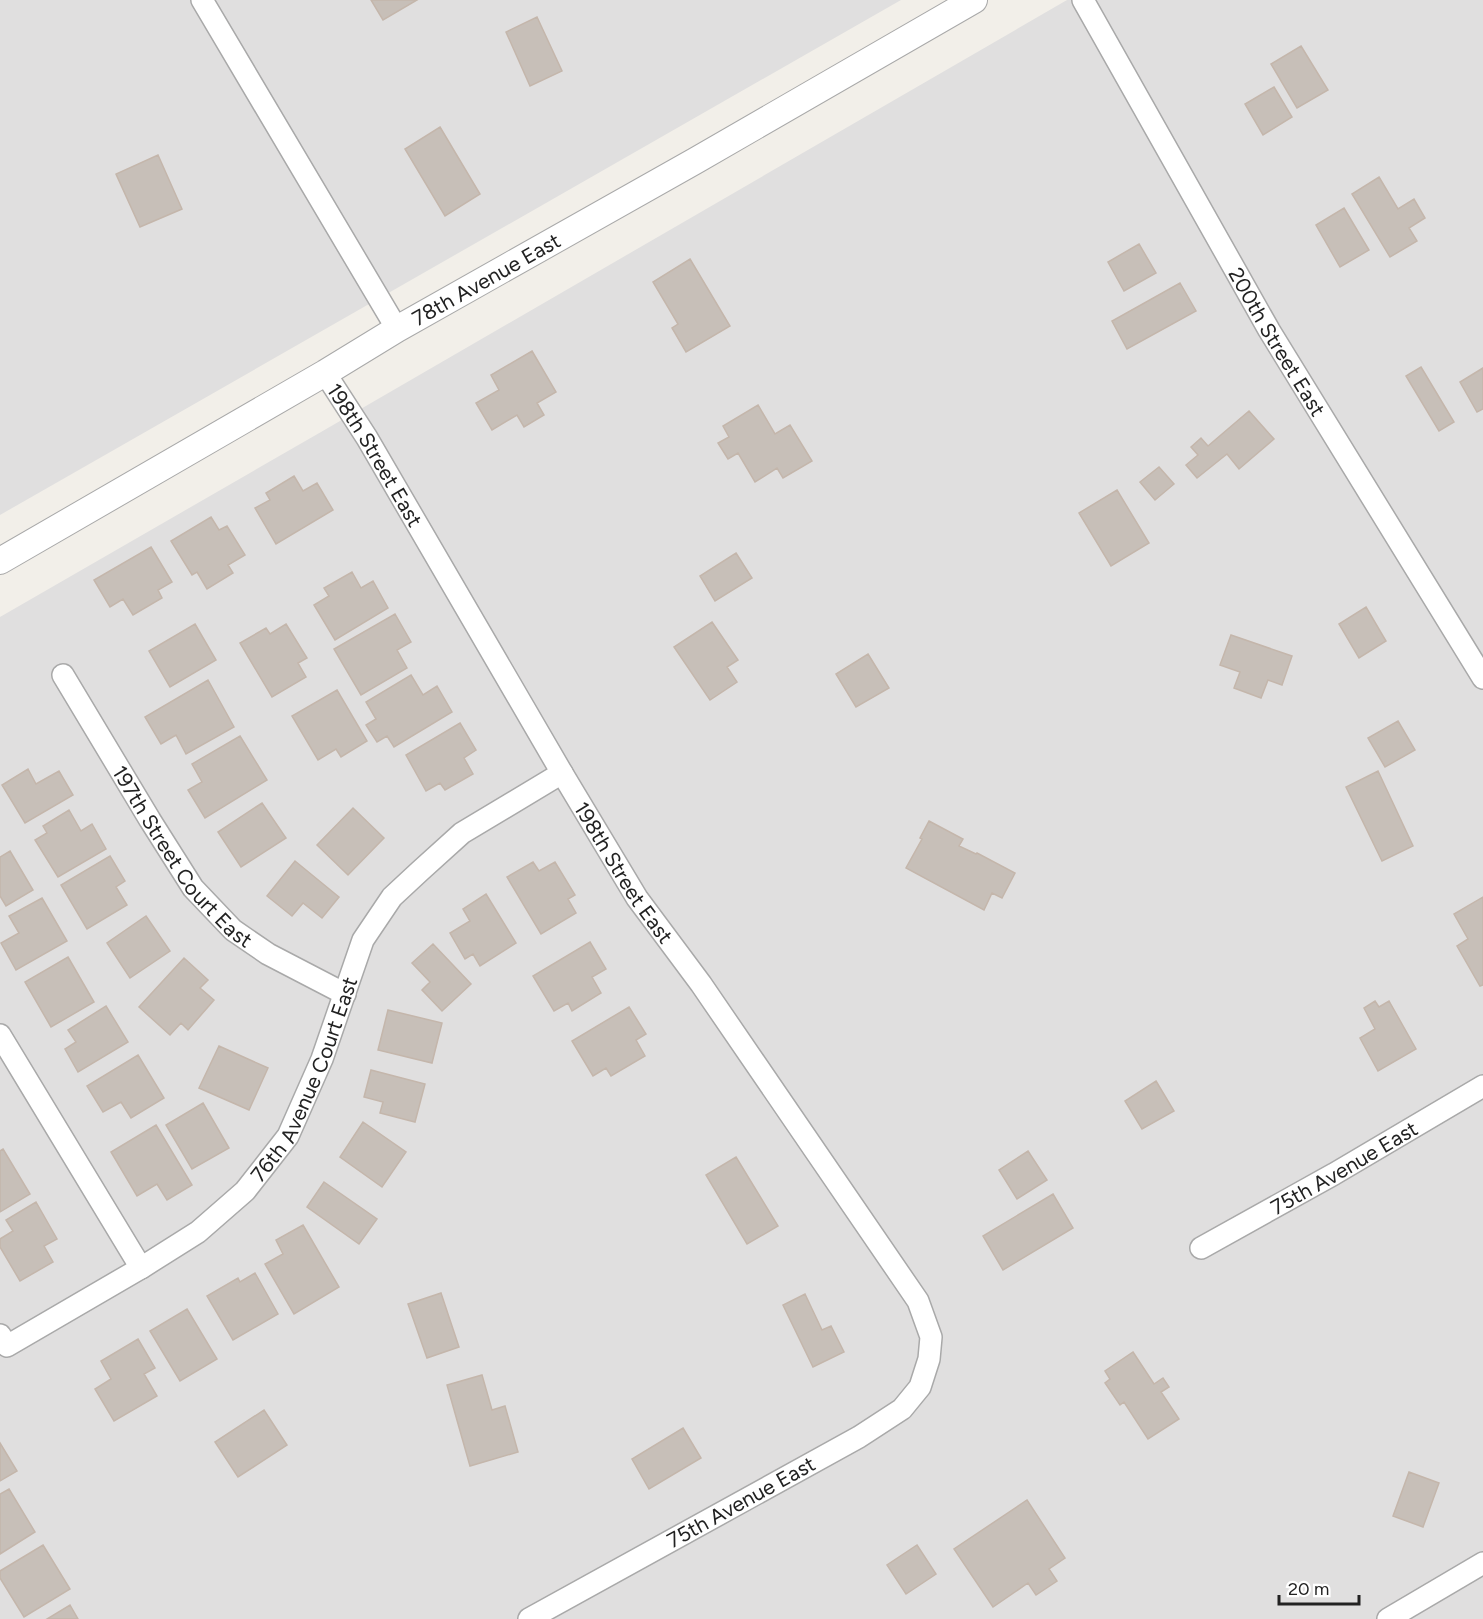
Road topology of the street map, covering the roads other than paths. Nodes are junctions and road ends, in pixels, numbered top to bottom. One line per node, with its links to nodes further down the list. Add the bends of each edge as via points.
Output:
1 (202, 0): 4 (street)
2 (974, 0): 4 (street, 78th Avenue East)
3 (1083, 0): 8 (street, 200th Street East, via 1269,330)
4 (397, 329): 5 (street, 78th Avenue East)
5 (325, 374): 6 (street, 78th Avenue East); 9 (street, 198th Street East, via 367,438)
6 (0, 561)
7 (63, 675): 10 (street, 197th Street Court East, via 193,888 232,930 268,954)
8 (1483, 678)
9 (562, 773): 10 (street, 76th Avenue Court East, via 462,834 392,897 363,940); 16 (street, 198th Street East, via 637,898 701,984 918,1301 931,1337)
10 (345, 994): 14 (street, 76th Avenue Court East, via 288,1136 245,1191 198,1232)
11 (0, 1035): 14 (street)
12 (1483, 1086): 13 (street, 75th Avenue East)
13 (1201, 1248)
14 (141, 1268): 15 (street, 76th Avenue Court East)
15 (3, 1341)
16 (929, 1359): 18 (street, 75th Avenue East, via 920,1387 902,1409 859,1437)
17 (1483, 1563): 19 (street)
18 (529, 1619)
19 (1388, 1619)

